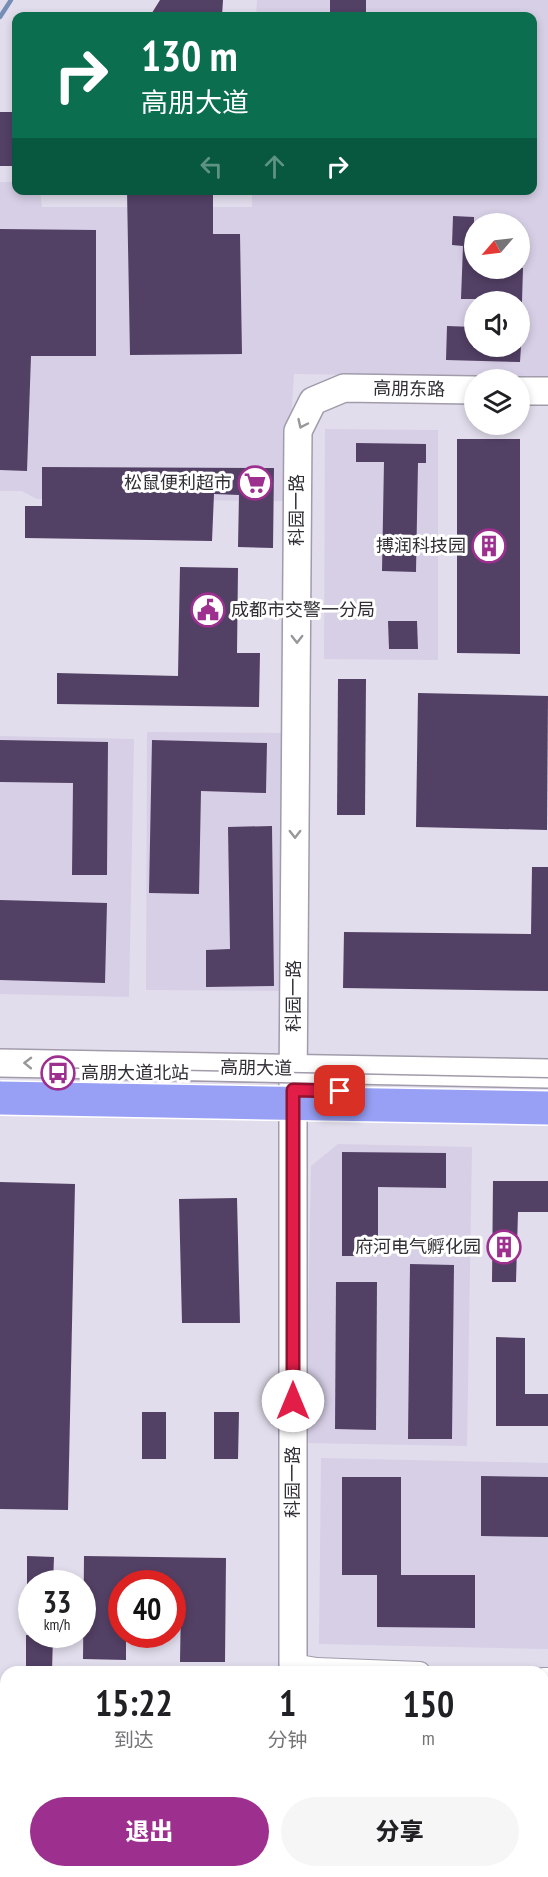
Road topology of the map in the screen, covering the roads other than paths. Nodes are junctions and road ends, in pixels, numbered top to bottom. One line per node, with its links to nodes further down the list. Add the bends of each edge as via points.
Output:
1 (344, 388): 2 (street, 高朋东路); 8 (street, 科园一路, one-way to 8, via 313,401 298,431)
2 (464, 390)
3 (530, 391): 4 (street)
4 (548, 391)
5 (0, 1062): 8 (street, 高朋大道, one-way to 5)
6 (58, 1073): 9 (lane, bridge)
7 (548, 1073): 8 (street, 高朋大道)
8 (294, 1080): 10 (street, 高朋大道); 11 (street, 高朋大道); 14 (street, 科园一路)
9 (548, 1083)
10 (0, 1089)
11 (548, 1095)
12 (0, 1098): 13 (highway, bridge)
13 (548, 1108)
14 (309, 1666)

